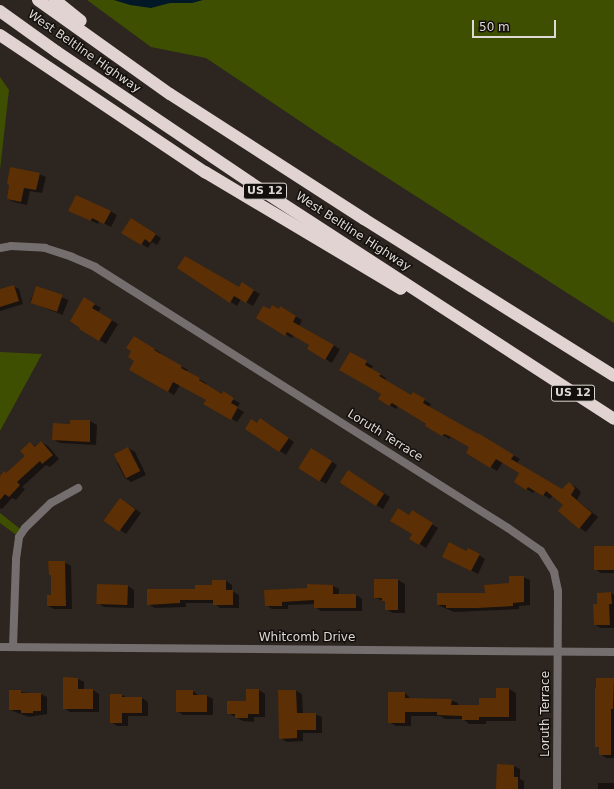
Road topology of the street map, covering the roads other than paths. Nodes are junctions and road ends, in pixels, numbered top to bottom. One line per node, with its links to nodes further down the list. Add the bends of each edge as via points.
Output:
1 (38, 0): 5 (highway, West Beltline Highway / US 12)
2 (55, 0): 5 (highway)
3 (0, 11): 7 (highway, West Beltline Highway / US 12, via 210,155)
4 (0, 35): 7 (highway, via 205,172)
5 (170, 94): 8 (highway, West Beltline Highway / US 12)
6 (0, 248): 13 (street, Loruth Terrace, via 45,248 95,267 541,551 554,572 558,591)
7 (533, 367): 9 (highway, West Beltline Highway / US 12)
8 (614, 376)
9 (614, 419)
10 (78, 488): 12 (street, via 50,503 19,537)
11 (0, 647): 12 (street, Whitcomb Drive)
12 (13, 647): 13 (street, Whitcomb Drive)
13 (558, 652): 14 (street, Whitcomb Drive); 15 (street, Loruth Terrace)
14 (614, 652)
15 (558, 789)

